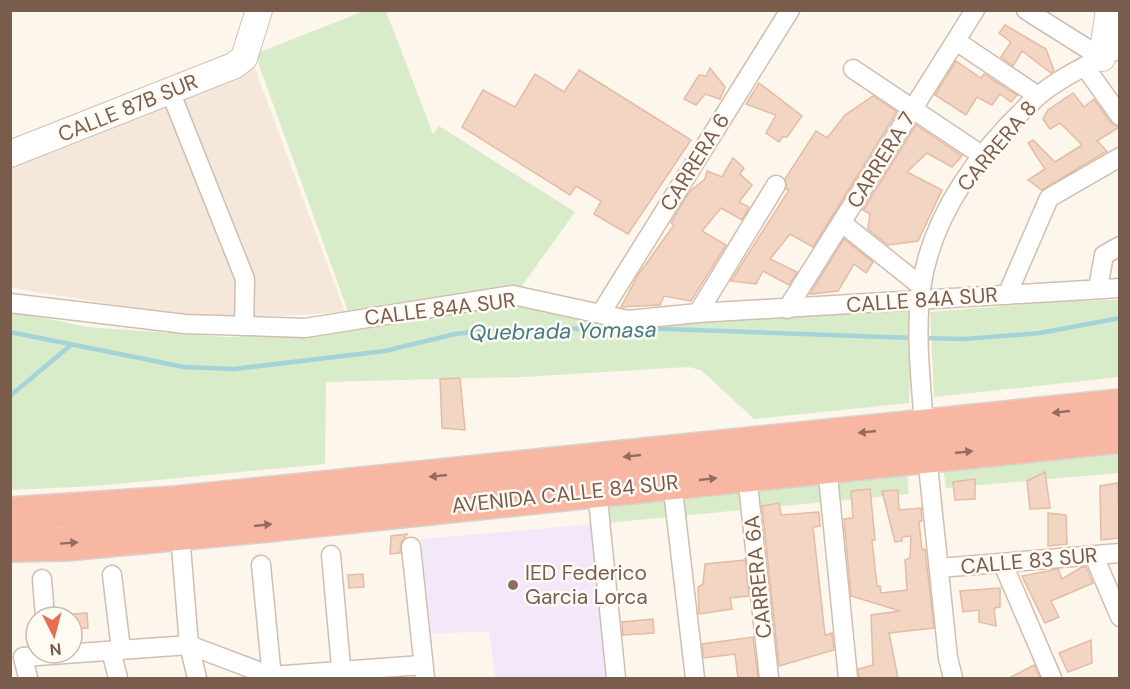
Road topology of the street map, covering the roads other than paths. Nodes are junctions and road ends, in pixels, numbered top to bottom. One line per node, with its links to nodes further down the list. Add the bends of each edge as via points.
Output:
1 (259, 10): 9 (street, CALLE 87B SUR, via 244,58)
2 (790, 10): 25 (street, CARRERA 6)
3 (975, 10): 6 (street, CARRERA 7)
4 (1026, 10): 7 (street)
5 (1109, 10): 7 (street)
6 (956, 41): 10 (street); 11 (street, CARRERA 7)
7 (1102, 58): 10 (street, CARRERA 8); 12 (street)
8 (853, 69): 11 (street)
9 (170, 91): 13 (street, CALLE 87B SUR); 27 (street, via 244,279)
10 (1038, 96): 14 (street, CARRERA 8)
11 (913, 109): 14 (street); 17 (street, CARRERA 7)
12 (1119, 116)
13 (10, 154)
14 (982, 156): 21 (street, CARRERA 8, via 953,198 934,237)
15 (1119, 157): 22 (street, via 1049,198)
16 (776, 185): 26 (street)
17 (842, 223): 21 (street); 24 (street, CARRERA 7)
18 (1119, 246): 19 (street, via 1104,255)
19 (1098, 288): 20 (street, CALLE 84A SUR); 22 (street, CALLE 84A SUR)
20 (1119, 288)
21 (921, 293): 22 (street, CALLE 84A SUR); 24 (street, CALLE 84A SUR); 30 (street, CARRERA 8)
22 (1007, 295)
23 (10, 303): 27 (street, CALLE 84A SUR, via 185,324)
24 (787, 309): 26 (street, CALLE 84A SUR)
25 (601, 313): 26 (street, CALLE 84A SUR, via 628,320); 27 (street, CALLE 84A SUR, via 513,295 305,328)
26 (698, 313)
27 (244, 326)
28 (1119, 406): 30 (highway, AVENIDA CALLE 84 SUR, one-way to 30)
29 (1119, 436): 30 (highway, AVENIDA CALLE 84 SUR, one-way to 29)
30 (926, 441): 31 (highway, AVENIDA CALLE 84 SUR); 35 (highway, AVENIDA CALLE 84 SUR, one-way to 35, via 176,504); 44 (street, CARRERA 8)
31 (827, 466): 32 (highway, AVENIDA CALLE 84 SUR); 60 (street)
32 (747, 475): 33 (highway, AVENIDA CALLE 84 SUR, one-way to 32); 59 (street, CARRERA 6A)
33 (672, 482): 34 (highway, AVENIDA CALLE 84 SUR); 58 (street)
34 (597, 490): 36 (highway, AVENIDA CALLE 84 SUR, one-way to 34); 57 (street)
35 (10, 514)
36 (180, 534): 37 (highway, AVENIDA CALLE 84 SUR, one-way to 36); 49 (street)
37 (10, 545)
38 (411, 547): 52 (street)
39 (1119, 553): 41 (street, CALLE 83 SUR)
40 (331, 555): 53 (street)
41 (1094, 556): 42 (street, CALLE 83 SUR); 48 (street)
42 (1003, 564): 44 (street, CALLE 83 SUR); 62 (street)
43 (261, 565): 54 (street)
44 (939, 568): 61 (street, CARRERA 8)
45 (112, 575): 50 (street)
46 (42, 579): 47 (street)
47 (44, 605)
48 (1119, 617)
49 (189, 645): 50 (street); 54 (street); 56 (street)
50 (116, 650): 51 (street); 55 (street)
51 (84, 652)
52 (424, 672): 53 (street)
53 (341, 675): 54 (street)
54 (272, 677)
55 (118, 678)
56 (197, 678)
57 (616, 678)
58 (695, 678)
59 (769, 678)
60 (848, 678)
61 (952, 678)
62 (1052, 678)

